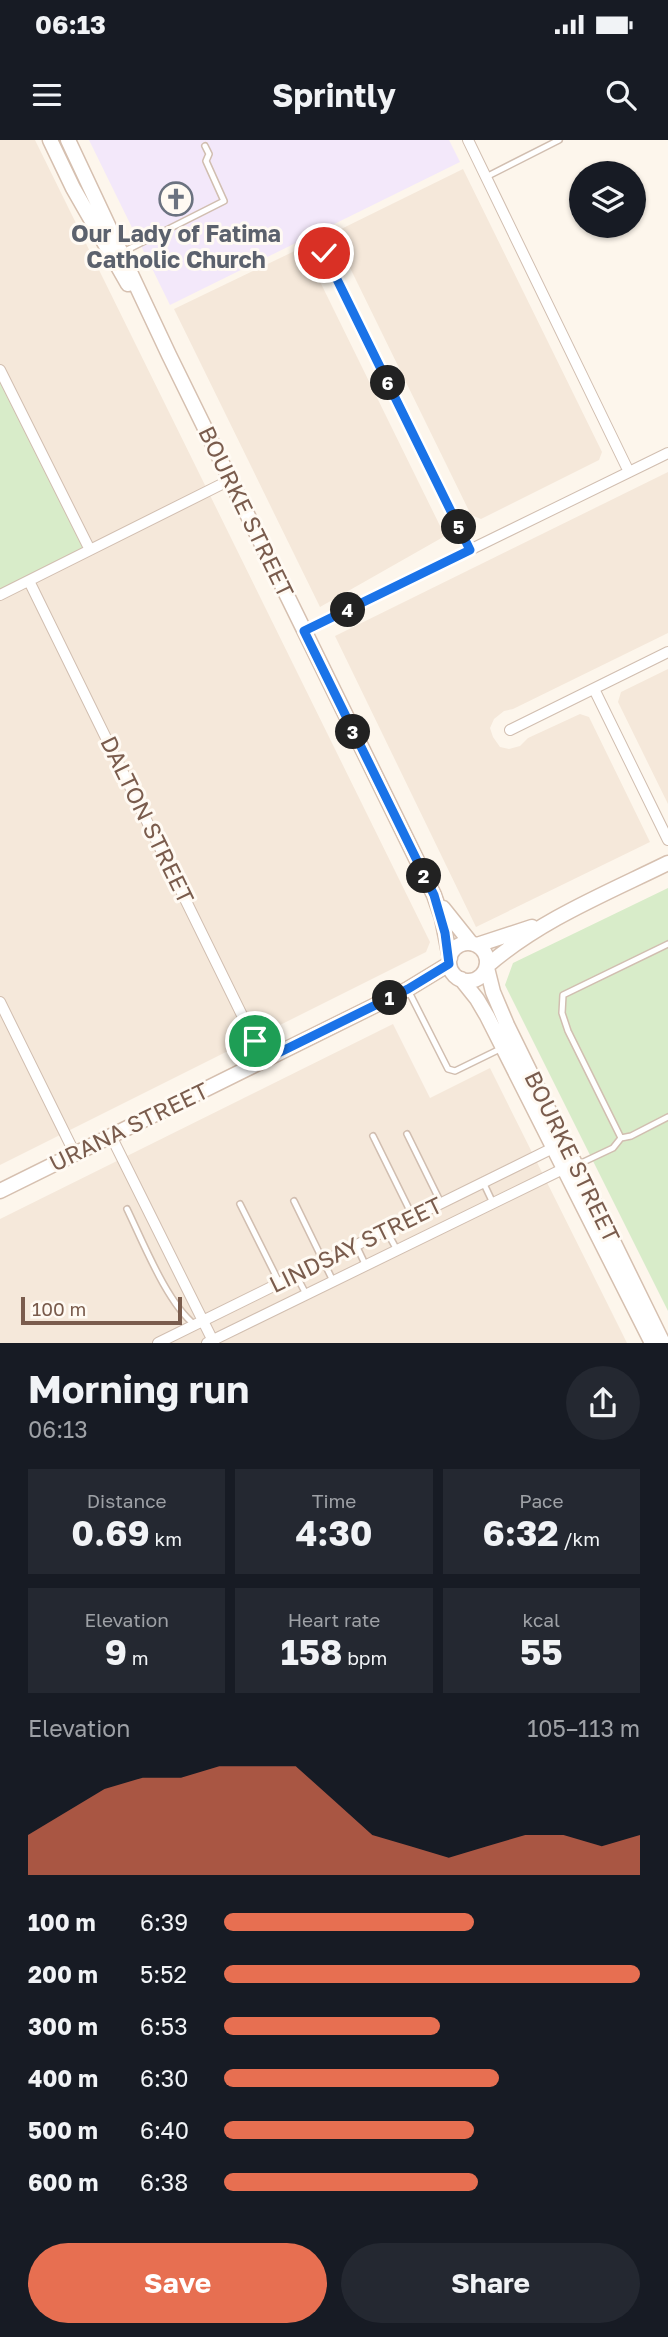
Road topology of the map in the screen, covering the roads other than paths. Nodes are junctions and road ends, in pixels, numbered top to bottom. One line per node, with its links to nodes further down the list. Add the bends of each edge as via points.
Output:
1 (50, 140): 9 (main road, BOURKE STREET)
2 (68, 140): 7 (main road, BOURKE STREET)
3 (468, 140): 6 (street)
4 (559, 140): 6 (lane)
5 (205, 146): 7 (lane, via 206,161 224,201)
6 (486, 177): 12 (street)
7 (123, 252): 9 (main road, BOURKE STREET)
8 (324, 253): 15 (street)
9 (169, 355): 13 (main road, BOURKE STREET)
10 (0, 370): 14 (street)
11 (668, 453): 12 (street)
12 (629, 472): 15 (street)
13 (230, 480): 14 (street); 18 (main road, BOURKE STREET)
14 (90, 550): 16 (street)
15 (470, 550): 18 (street)
16 (29, 581): 17 (street); 34 (street, DALTON STREET)
17 (0, 595)
18 (304, 631): 24 (main road, BOURKE STREET)
19 (668, 652): 20 (street)
20 (594, 689): 21 (street); 22 (street)
21 (510, 730)
22 (668, 840)
23 (668, 863): 25 (main road)
24 (434, 895): 26 (main road, BOURKE STREET); 28 (main road, BOURKE STREET)
25 (550, 921): 26 (main road); 29 (main road)
26 (474, 944): 28 (main road, via 457,947); 29 (main road, via 485,951)
27 (668, 944): 39 (lane, via 563,995 568,1031)
28 (449, 961): 30 (main road); 31 (main road, URANA STREET)
29 (487, 967): 30 (main road, via 480,978); 42 (main road, BOURKE STREET, via 493,992)
30 (459, 978): 31 (main road, URANA STREET); 33 (main road, BOURKE STREET, via 477,999)
31 (408, 989): 33 (lane, via 449,1069 455,1071); 34 (main road, URANA STREET)
32 (0, 1002): 41 (street)
33 (503, 1047): 40 (main road, BOURKE STREET)
34 (264, 1060): 37 (main road, URANA STREET)
35 (668, 1118): 39 (lane)
36 (407, 1134): 46 (lane)
37 (111, 1136): 41 (main road, URANA STREET); 49 (street)
38 (373, 1136): 50 (lane)
39 (621, 1138): 42 (lane, via 613,1148)
40 (553, 1148): 42 (main road, BOURKE STREET); 43 (street, LINDSAY STREET)
41 (75, 1154): 44 (main road, URANA STREET)
42 (570, 1167): 47 (street, LINDSAY STREET); 65 (main road, BOURKE STREET); 66 (main road, BOURKE STREET)
43 (483, 1182): 46 (street, LINDSAY STREET); 47 (lane)
44 (0, 1191)
45 (294, 1201): 55 (lane)
46 (441, 1203): 50 (street, LINDSAY STREET)
47 (493, 1203): 53 (street, LINDSAY STREET)
48 (240, 1204): 60 (lane)
49 (145, 1205): 54 (street); 57 (lane, via 128,1211)
50 (413, 1217): 51 (street, LINDSAY STREET)
51 (386, 1230): 52 (street, LINDSAY STREET); 53 (lane)
52 (356, 1245): 55 (street, LINDSAY STREET); 56 (lane)
53 (397, 1250): 56 (street, LINDSAY STREET)
54 (172, 1259): 57 (lane); 62 (street)
55 (323, 1262): 58 (street, LINDSAY STREET); 59 (lane)
56 (366, 1265): 59 (street, LINDSAY STREET)
57 (155, 1267): 62 (lane, via 177,1305)
58 (296, 1275): 60 (street, LINDSAY STREET); 61 (lane)
59 (333, 1281): 61 (street, LINDSAY STREET)
60 (279, 1283): 62 (street, LINDSAY STREET)
61 (306, 1295): 63 (street, LINDSAY STREET)
62 (199, 1323): 63 (street); 64 (street, LINDSAY STREET)
63 (211, 1342)
64 (158, 1343)
65 (652, 1343)
66 (663, 1343)

